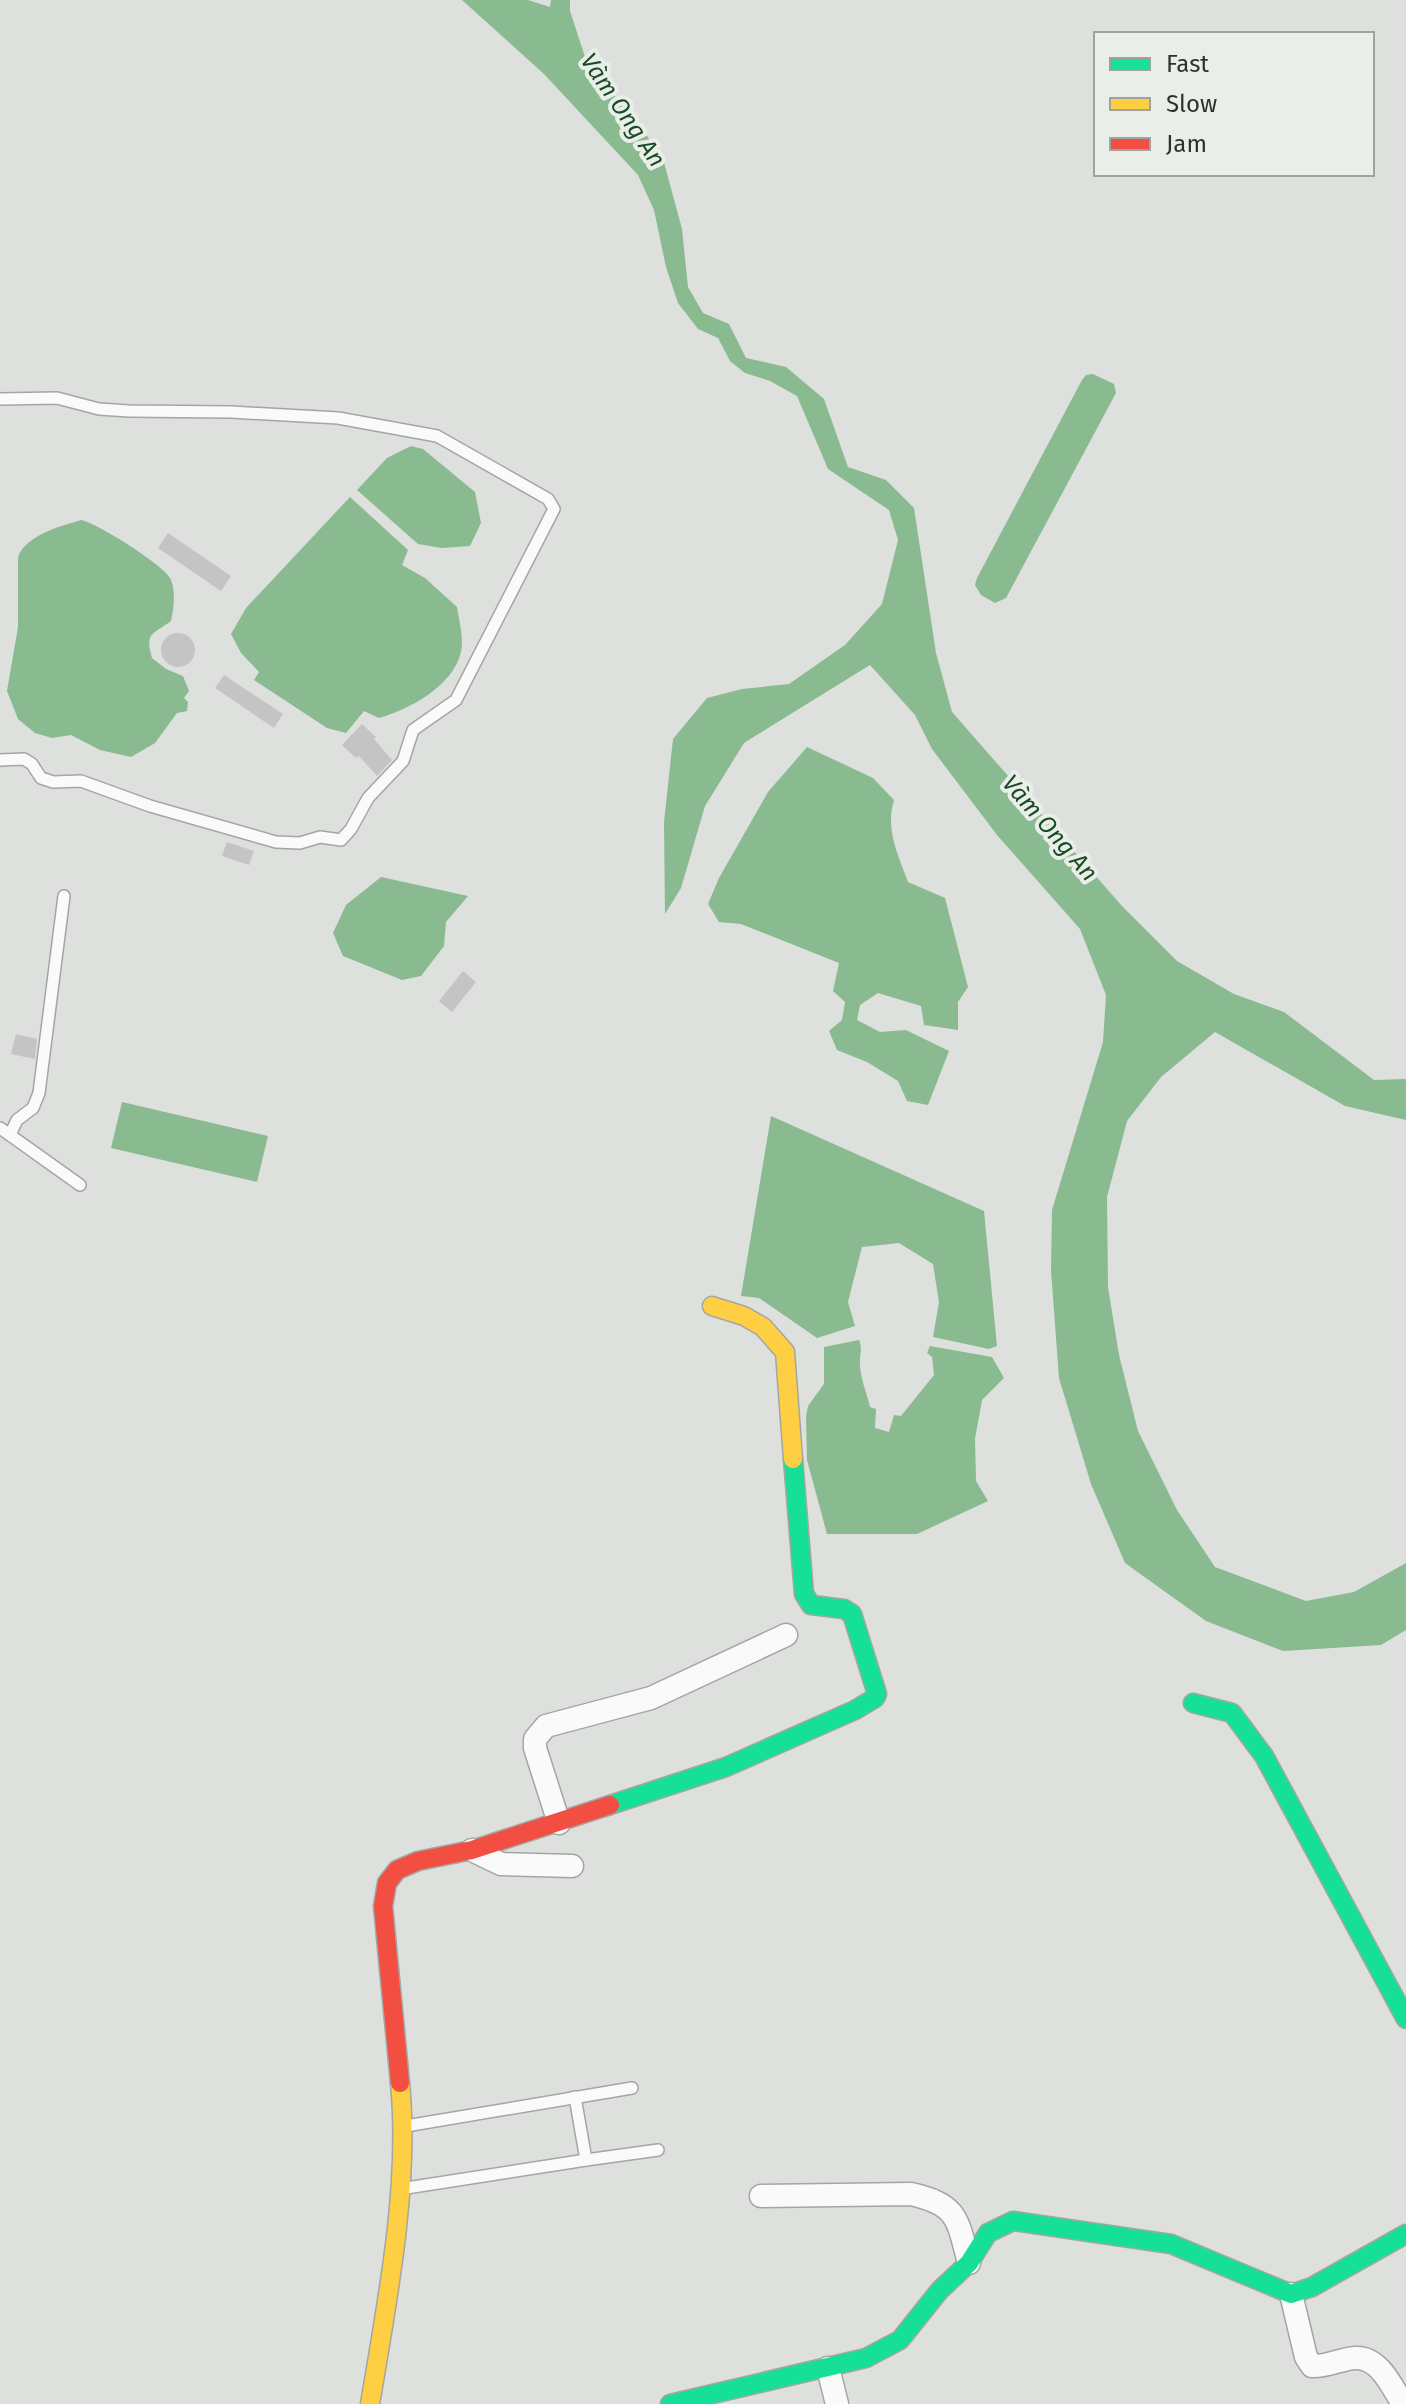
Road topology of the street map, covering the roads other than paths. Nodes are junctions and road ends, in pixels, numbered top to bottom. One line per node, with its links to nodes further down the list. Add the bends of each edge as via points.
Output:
1 (0, 399): 2 (lane, via 57,398 129,411 338,418 437,436 548,499 554,509 456,700 413,730 403,761 368,798 341,840 276,842 81,781 53,782 41,778 24,759)
2 (0, 760)
3 (64, 896): 4 (lane, via 39,1093 33,1108)
4 (5, 1132): 5 (lane)
5 (80, 1185)
6 (712, 1306): 9 (street, via 761,1324 785,1352 804,1594 811,1605 852,1614 877,1694 855,1710 726,1767)
7 (786, 1635): 9 (street, via 651,1698 546,1726 535,1739 535,1748)
8 (1193, 1703): 12 (street, via 1232,1713 1268,1762)
9 (559, 1823): 10 (street)
10 (472, 1850): 11 (street, via 501,1864); 15 (street, via 418,1861 397,1870 387,1883 383,1906)
11 (572, 1866)
12 (1406, 2019)
13 (632, 2088): 14 (lane)
14 (575, 2097): 15 (lane); 17 (lane)
15 (401, 2127): 18 (street)
16 (658, 2150): 17 (lane)
17 (586, 2160): 18 (lane)
18 (399, 2189): 24 (street)
19 (761, 2196): 21 (street, via 911,2194 934,2199 951,2211)
20 (1406, 2234): 22 (street)
21 (969, 2263): 22 (street, via 988,2233 1013,2221 1037,2223 1171,2244); 23 (street, via 900,2340 866,2358)
22 (1291, 2294): 27 (street, via 1312,2366 1367,2359)
23 (828, 2368): 25 (street); 26 (street)
24 (370, 2404)
25 (670, 2404)
26 (837, 2404)
27 (1403, 2404)

